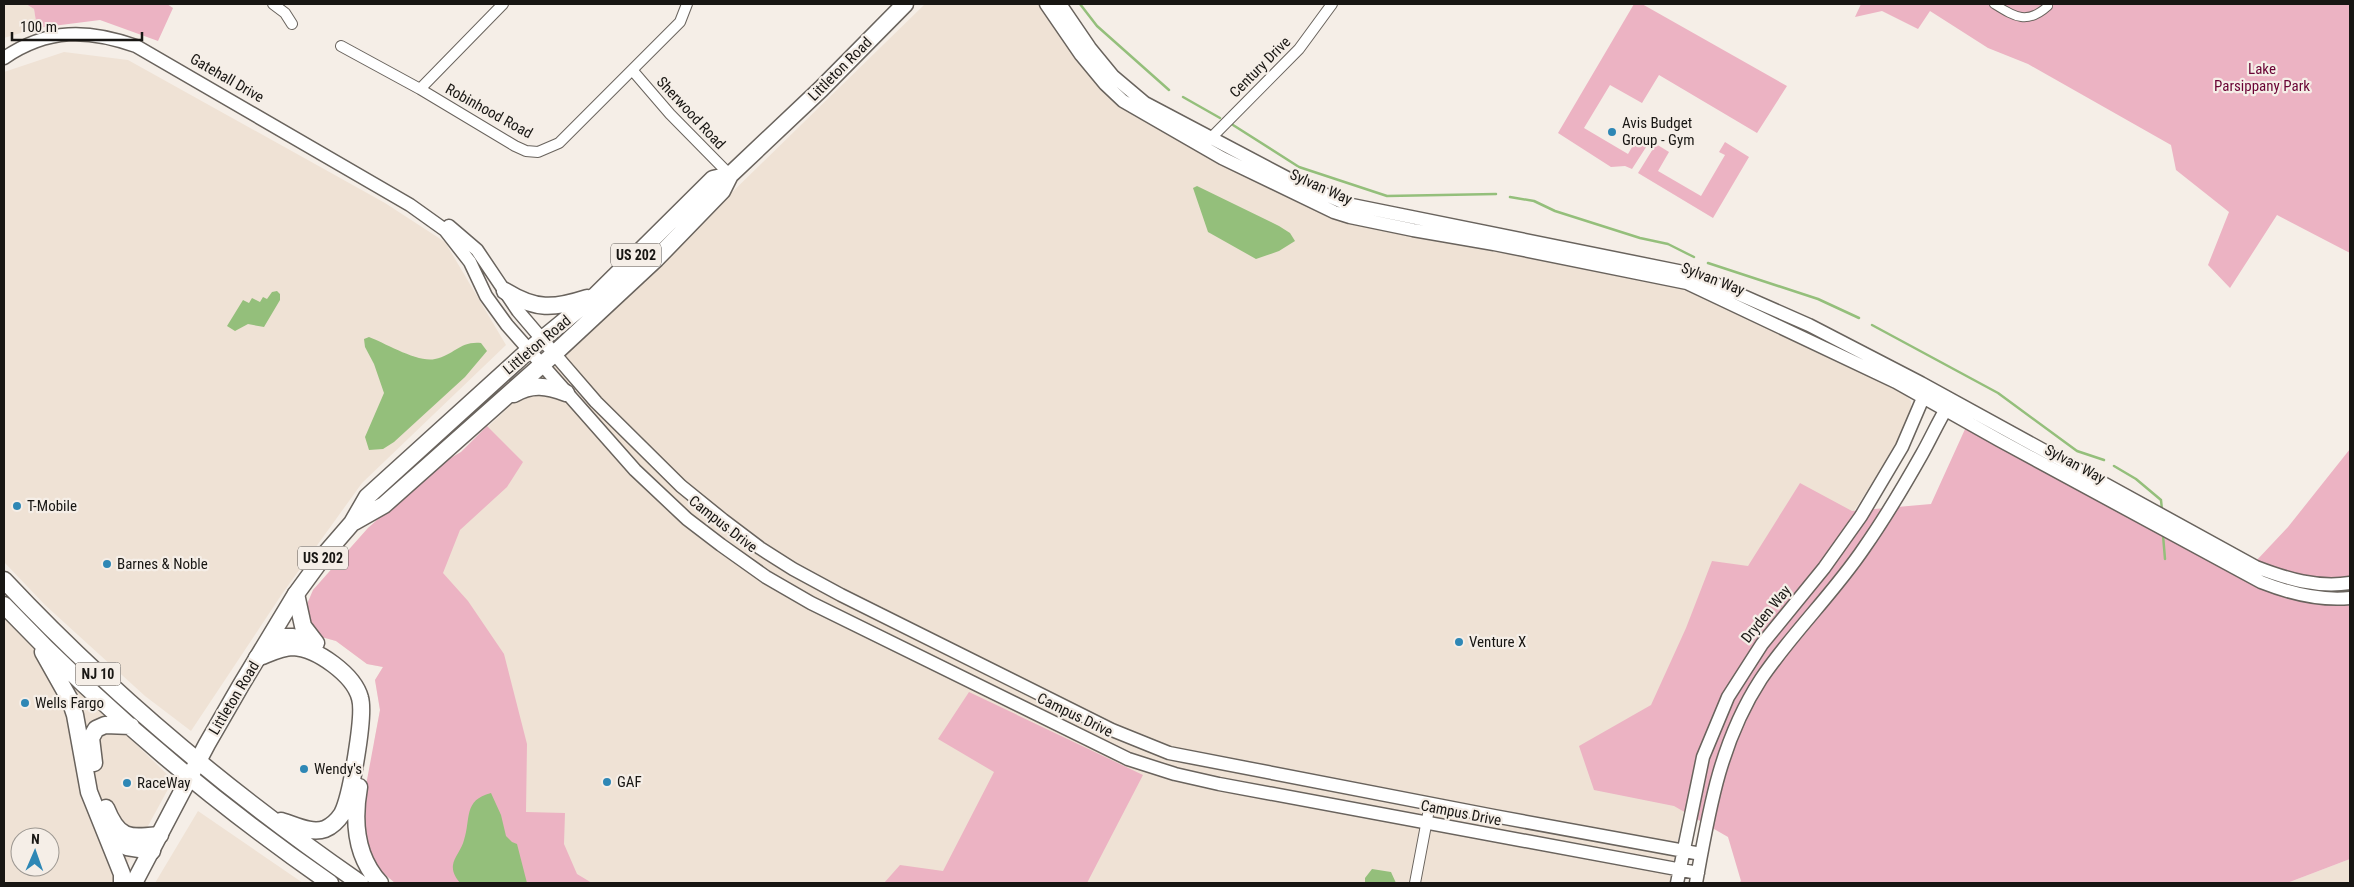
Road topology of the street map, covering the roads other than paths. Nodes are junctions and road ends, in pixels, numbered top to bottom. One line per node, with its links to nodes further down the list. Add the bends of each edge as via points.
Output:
1 (274, 4): 10 (street)
2 (503, 4): 14 (street)
3 (687, 4): 13 (street, Robinhood Road, via 680,22)
4 (905, 4): 16 (main road, Littleton Road / US 202)
5 (1046, 4): 15 (street, Sylvan Way, via 1104,84 1123,101 1145,115)
6 (1060, 4): 15 (street, Sylvan Way, via 1113,76 1144,102)
7 (1332, 4): 15 (street, Century Drive, via 1300,49)
8 (1994, 4): 9 (street, via 2020,18 2040,14)
9 (2048, 6)
10 (292, 24)
11 (341, 46): 14 (street, Robinhood Road)
12 (4, 58): 17 (street, Gatehall Drive, via 61,34 108,36 136,46)
13 (632, 71): 14 (street, Robinhood Road, via 560,143 538,152 515,146); 16 (street, Sherwood Road)
14 (420, 89)
15 (1207, 142): 22 (street, Sylvan Way, via 1300,196 1350,218 1687,283)
16 (730, 174): 19 (main road, Littleton Road / US 202, via 713,179); 23 (main road, Littleton Road / US 202, via 722,191 656,259)
17 (420, 211): 18 (street, Gatehall Drive, via 469,241); 21 (street, Gatehall Drive, via 445,230 459,246 496,311)
18 (505, 291): 19 (main road, via 527,304 547,307 566,305); 20 (street, Gatehall Drive)
19 (596, 295): 20 (main road, Littleton Road / US 202)
20 (543, 340): 21 (main road, Littleton Road / US 202); 23 (street, Gatehall Drive)
21 (529, 350): 24 (street, Gatehall Drive); 30 (main road, Littleton Road / US 202, via 367,497)
22 (1849, 352): 25 (street, Sylvan Way); 27 (street, Sylvan Way)
23 (554, 353): 24 (main road, Littleton Road / US 202); 43 (street, Campus Drive, via 596,402 681,486 760,548 841,595 1142,744 1219,764)
24 (541, 365): 26 (street, Campus Drive); 28 (main road, Littleton Road / US 202)
25 (1929, 387): 27 (street, Dryden Way); 29 (street, Sylvan Way)
26 (566, 393): 28 (main road, via 537,386 524,388); 45 (street, Campus Drive, via 635,470 687,519 766,577 877,637 1145,765 1210,782)
27 (1923, 399): 29 (street, Sylvan Way); 49 (street, Dryden Way, via 1902,447 1861,516 1824,568 1762,644 1728,697 1703,757)
28 (501, 401): 30 (main road, Littleton Road / US 202, via 384,505)
29 (1948, 405): 31 (street, Sylvan Way); 50 (street, via 1864,549 1774,661 1748,701 1734,727 1720,766)
30 (352, 524): 34 (main road, Littleton Road / US 202)
31 (2240, 565): 33 (street, Sylvan Way, via 2305,583 2331,586); 35 (street, Sylvan Way, via 2261,582 2295,594)
32 (4, 580): 42 (main road, NJ 10)
33 (2350, 583)
34 (296, 594): 38 (main road, Littleton Road / US 202); 39 (main road, via 303,626)
35 (2350, 598)
36 (4, 605): 37 (main road, NJ 10)
37 (35, 636): 41 (main road, NJ 10); 46 (main road, via 70,700 89,792)
38 (271, 637): 39 (main road, via 293,637); 40 (main road, Littleton Road / US 202)
39 (316, 644): 57 (main road, via 353,666 370,697 371,725 355,822 364,858)
40 (257, 658): 42 (main road, Littleton Road / US 202); 44 (main road, via 287,648 305,650 347,675 357,688 361,703 353,766 339,819 326,829 314,830)
41 (131, 726): 42 (main road, NJ 10); 47 (main road, via 105,725 93,732 99,790 113,825 121,834 130,837)
42 (194, 770): 44 (main road, NJ 10); 47 (main road, Littleton Road / US 202); 55 (main road, NJ 10, via 273,842)
43 (1430, 804): 45 (street); 49 (street, Campus Drive)
44 (267, 816): 56 (main road, NJ 10)
45 (1426, 823): 51 (street, Campus Drive); 58 (street)
46 (102, 827): 48 (main road, via 117,843); 53 (main road, via 122,874)
47 (160, 835): 48 (main road, Littleton Road / US 202)
48 (152, 851): 54 (main road, Littleton Road / US 202)
49 (1683, 851): 50 (street, Campus Drive); 51 (street, Dryden Way)
50 (1701, 854): 52 (street)
51 (1679, 870): 52 (street, Campus Drive); 59 (street, Dryden Way)
52 (1697, 878)
53 (122, 883)
54 (134, 883)
55 (330, 883)
56 (360, 883)
57 (380, 883)
58 (1415, 883)
59 (1677, 883)

